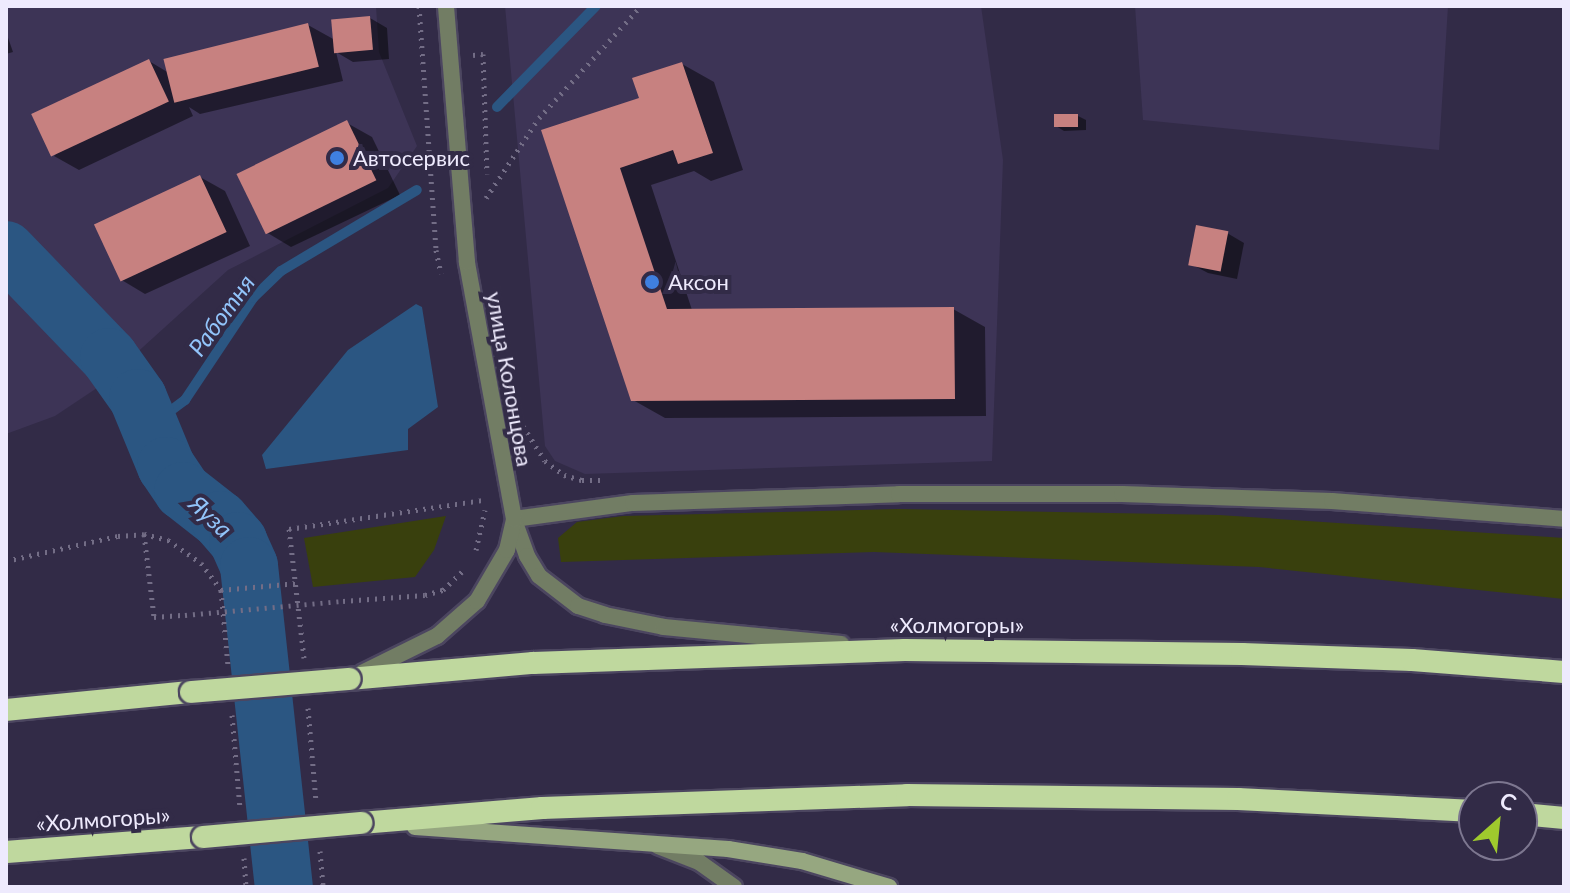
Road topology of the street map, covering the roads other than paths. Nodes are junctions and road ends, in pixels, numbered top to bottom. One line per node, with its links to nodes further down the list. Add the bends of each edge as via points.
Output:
1 (446, 6): 2 (street, улица Колонцова, via 467,262)
2 (514, 519): 3 (street, via 633,503 899,494 1332,501); 4 (street, via 539,576 578,606 664,627); 6 (street, улица Колонцова, via 507,550 477,601 437,636)
3 (1564, 519)
4 (905, 650): 5 (highway, «Холмогоры», via 1242,654); 6 (highway, «Холмогоры», via 533,663)
5 (1564, 672)
6 (349, 679): 7 (highway, «Холмогоры», bridge)
7 (6, 710)
8 (1458, 810): 11 (highway, via 1238,799 907,795 542,808)
9 (1538, 816): 10 (highway)
10 (1564, 818)
11 (361, 823): 12 (main road); 13 (highway, «Холмогоры», bridge)
12 (649, 843): 14 (street, via 699,862); 15 (main road, via 802,861)
13 (6, 852)
14 (734, 887)
15 (889, 887)

